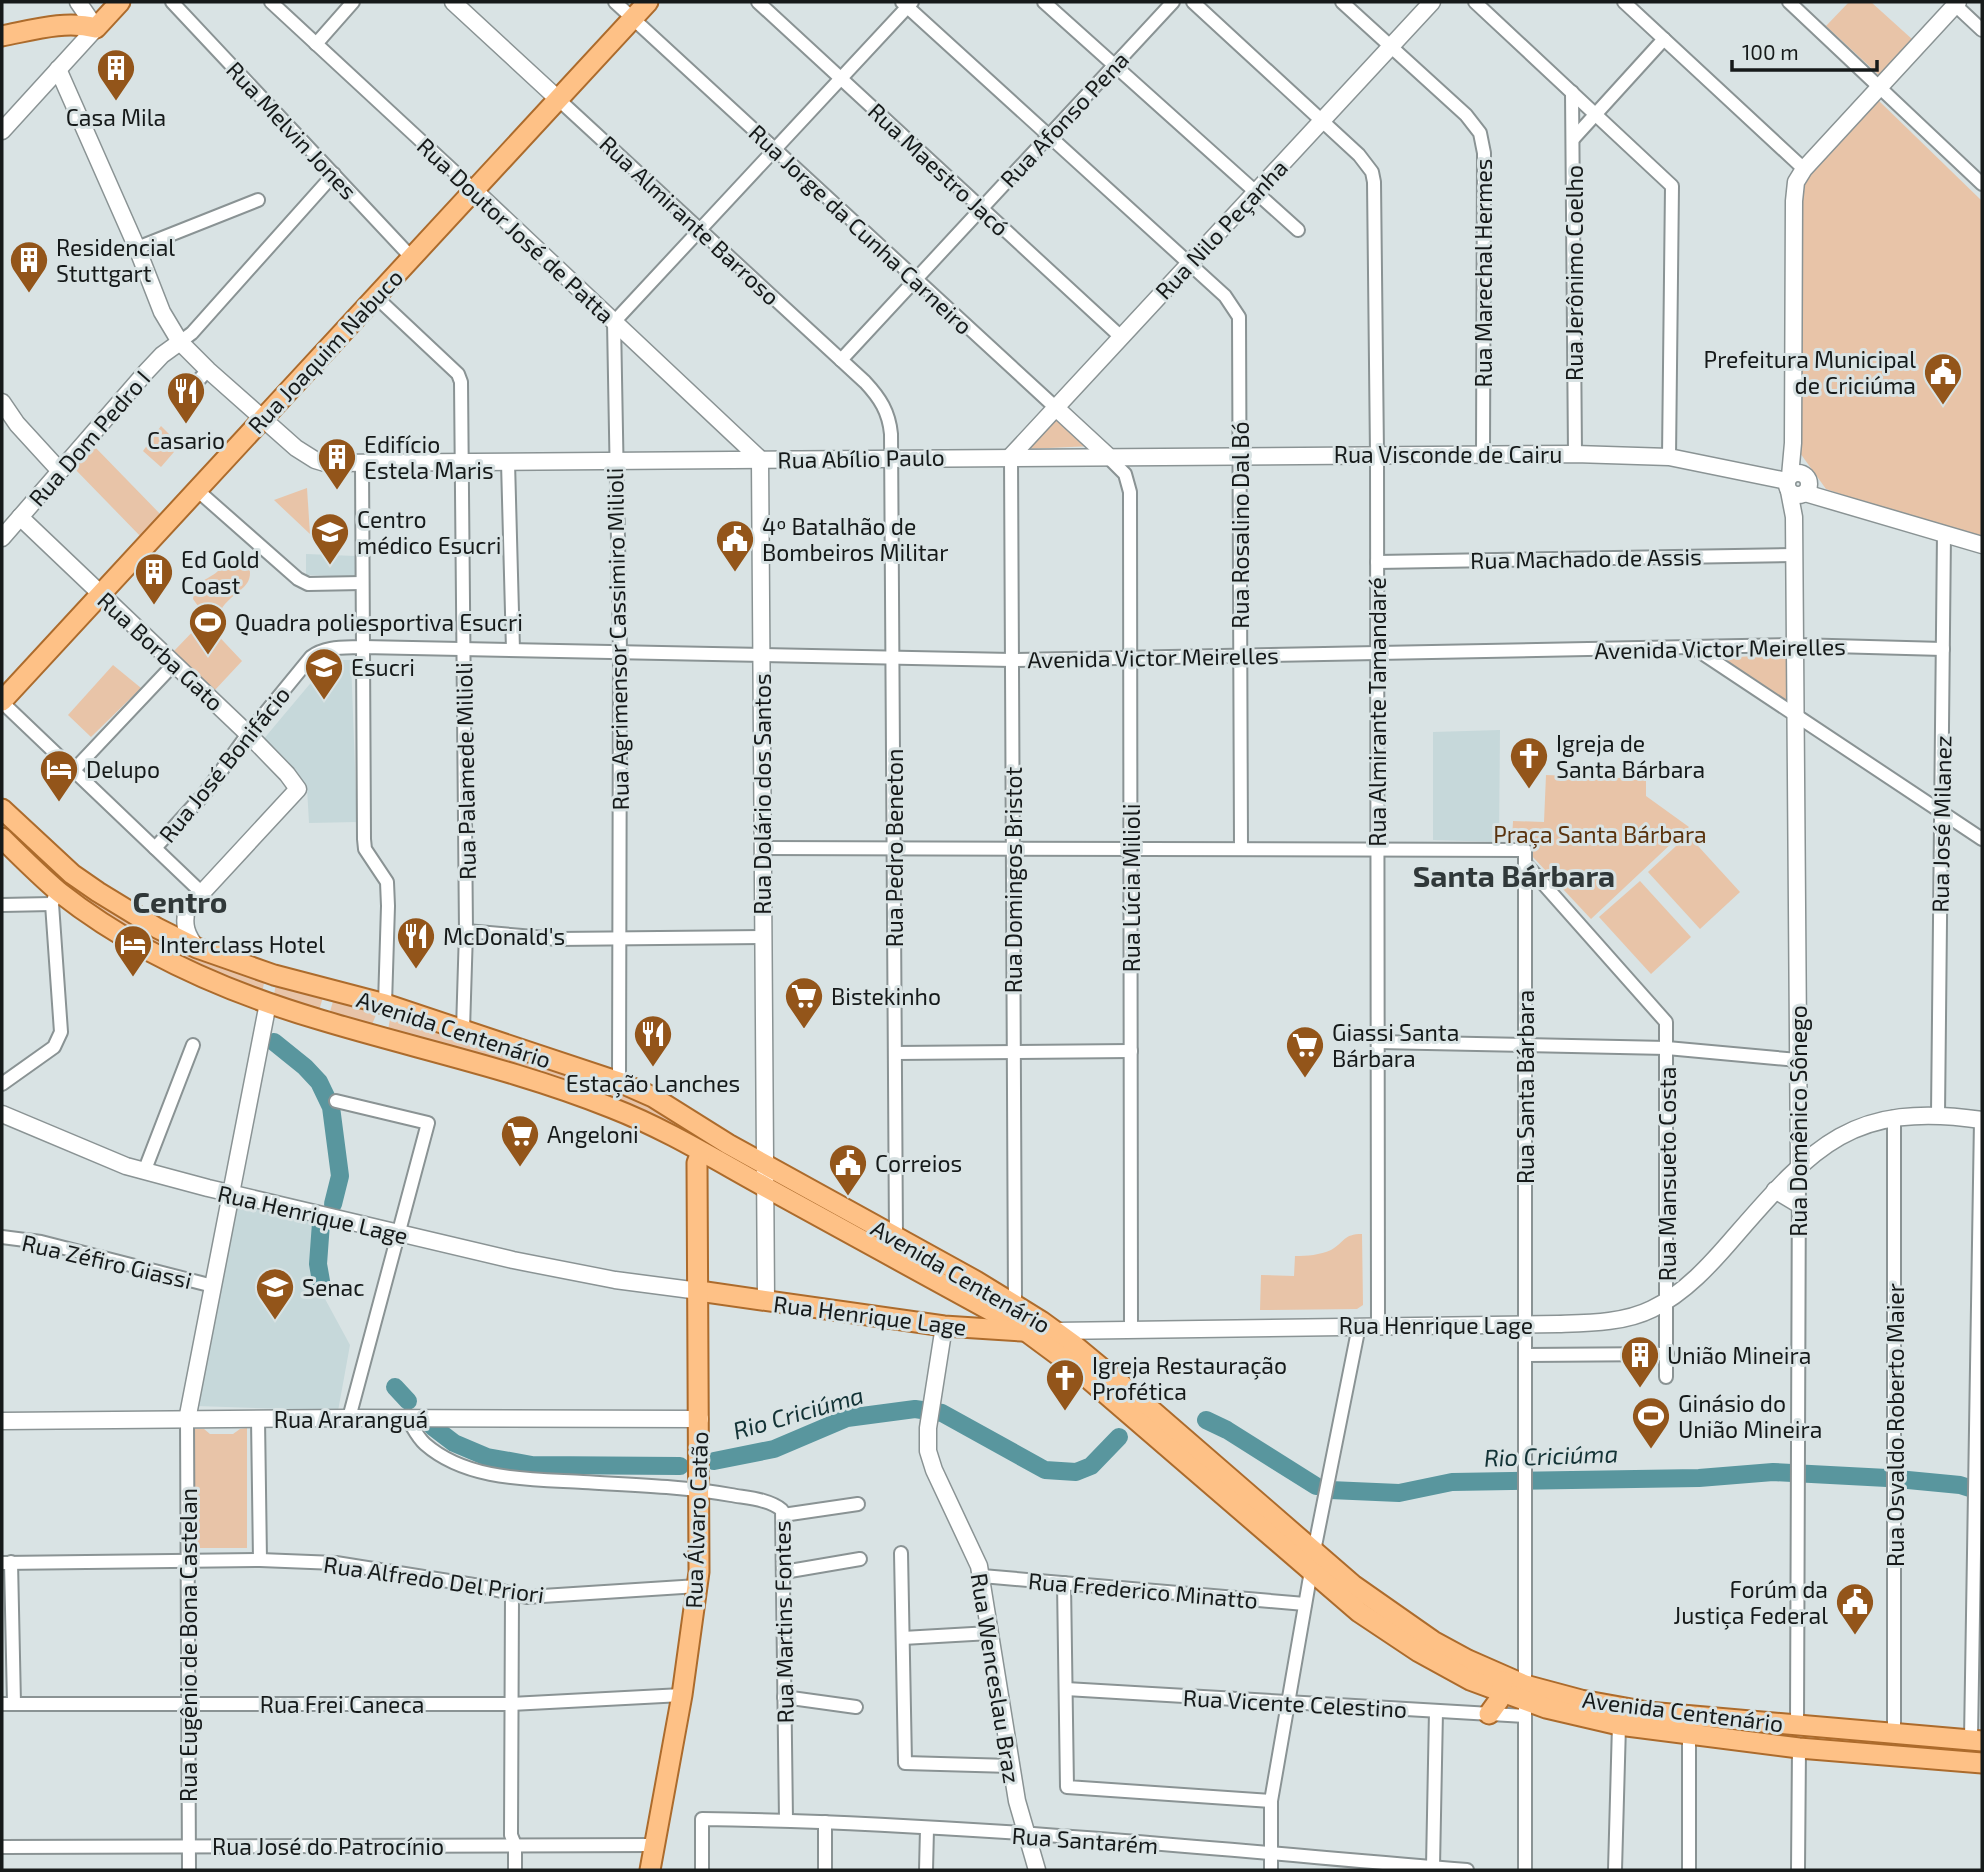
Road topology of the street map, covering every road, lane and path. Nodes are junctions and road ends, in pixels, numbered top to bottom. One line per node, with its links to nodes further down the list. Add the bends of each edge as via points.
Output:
1 (78, 2): 21 (street)
2 (120, 2): 21 (main road)
3 (172, 2): 40 (street, Rua Melvin Jones)
4 (271, 2): 25 (street, Rua Doutor José de Patta)
5 (353, 2): 25 (street)
6 (453, 2): 32 (street, Rua Almirante Barroso)
7 (615, 2): 20 (street, Rua Jorge da Cunha Carneiro)
8 (648, 2): 20 (main road, Rua Joaquim Nabuco)
9 (758, 2): 29 (street, Rua Maestro Jacó)
10 (1044, 2): 27 (street)
11 (1173, 2): 27 (street, Rua Afonso Pena)
12 (1193, 2): 34 (street, Rua Almirante Tamandaré)
13 (1342, 2): 26 (street, Rua Marechal Hermes)
14 (1432, 2): 26 (street, Rua Nilo Peçanha)
15 (1475, 2): 31 (street)
16 (1624, 2): 24 (street)
17 (1789, 2): 30 (street)
18 (907, 3): 29 (street); 36 (street, Rua Rosalino Dal Bó)
19 (1955, 3): 22 (street); 30 (street)
20 (633, 18): 32 (main road, Rua Joaquim Nabuco); 38 (street, Rua Jorge da Cunha Carneiro)
21 (96, 28): 23 (main road, via 66,24); 28 (street)
22 (1982, 30)
23 (2, 36)
24 (1664, 39): 33 (street); 39 (street)
25 (316, 44): 42 (street, Rua Doutor José de Patta)
26 (1391, 47): 34 (street, Rua Nilo Peçanha); 64 (street, Rua Marechal Hermes, via 1466,115 1483,143)
27 (1114, 65): 36 (street, Rua Afonso Pena); 43 (street)
28 (58, 69): 35 (street); 48 (street, Rua Abílio Paulo)
29 (841, 79): 38 (street); 45 (street, Rua Maestro Jacó)
30 (1880, 87): 39 (street); 41 (street)
31 (1572, 92): 33 (street); 37 (street, Rua Jerônimo Coelho)
32 (558, 99): 42 (main road, Rua Joaquim Nabuco); 46 (street, Rua Almirante Barroso)
33 (1596, 113): 37 (street); 68 (street, via 1672,187)
34 (1322, 120): 43 (street, Rua Nilo Peçanha); 63 (street, Rua Almirante Tamandaré, via 1367,163 1374,182)
35 (2, 131)
36 (1049, 135): 45 (street, Rua Afonso Pena); 50 (street, Rua Rosalino Dal Bó)
37 (1573, 139): 65 (street, Rua Jerônimo Coelho)
38 (775, 150): 46 (street); 51 (street, Rua Jorge da Cunha Carneiro)
39 (1804, 169): 76 (street, Rua Domênico Sônego, via 1796,182 1794,201 1793,443)
40 (334, 174): 49 (street, Rua Melvin Jones); 55 (street)
41 (1982, 184)
42 (474, 190): 49 (main road, Rua Joaquim Nabuco); 53 (street, Rua Doutor José de Patta)
43 (1256, 192): 47 (street); 50 (street, Rua Nilo Peçanha)
44 (258, 200): 48 (street)
45 (982, 208): 51 (street, Rua Afonso Pena); 54 (street, Rua Maestro Jacó)
46 (701, 230): 53 (street); 56 (street, Rua Almirante Barroso)
47 (1298, 230)
48 (137, 248): 55 (street, Rua Abílio Paulo, via 162,312)
49 (412, 258): 52 (main road, Rua Joaquim Nabuco)
50 (1189, 263): 54 (street, Rua Nilo Peçanha); 62 (street, Rua Rosalino Dal Bó, via 1231,303 1239,317)
51 (916, 279): 56 (street, Rua Afonso Pena); 60 (street, Rua Jorge da Cunha Carneiro)
52 (376, 297): 61 (main road, Rua Joaquim Nabuco); 72 (street, Rua Palamede Milioli, via 457,373 461,382)
53 (614, 322): 70 (street, Rua Doutor José de Patta); 71 (street, Rua Agrimensor Cassimiro Milioli)
54 (1121, 337): 60 (street, Rua Nilo Peçanha)
55 (180, 342): 57 (street, Rua Abílio Paulo); 75 (street, Rua Dom Pedro I, via 146,372)
56 (841, 360): 69 (street, Rua Almirante Barroso, via 882,402 890,425)
57 (208, 370): 58 (street); 61 (street, Rua Abílio Paulo)
58 (179, 401)
59 (2, 402): 75 (street)
60 (1055, 407): 66 (street, Rua Jorge da Cunha Carneiro); 67 (street, Rua Nilo Peçanha)
61 (263, 418): 74 (street, Rua Abílio Paulo, via 315,460); 77 (main road, Rua Joaquim Nabuco)
62 (1240, 454): 63 (street, Rua Visconde de Cairu); 66 (street, Rua Visconde de Cairu); 95 (street, Rua Rosalino Dal Bó)
63 (1377, 454): 64 (street, Rua Visconde de Cairu); 83 (street, Rua Almirante Tamandaré)
64 (1483, 454): 65 (street, Rua Visconde de Cairu)
65 (1575, 454): 68 (street, Rua Visconde de Cairu)
66 (1107, 455): 67 (street, Rua Abílio Paulo); 97 (street, Rua Lúcia Milioli, via 1125,474 1130,492)
67 (1011, 456): 69 (street, Rua Abílio Paulo); 98 (street, Rua Domingos Bristot)
68 (1670, 457): 76 (street, Rua Visconde de Cairu)
69 (891, 458): 70 (street, Rua Abílio Paulo); 96 (street, Rua Pedro Beneton)
70 (760, 459): 71 (street, Rua Abílio Paulo); 94 (street, Rua Dolário dos Santos)
71 (615, 461): 73 (street, Rua Abílio Paulo); 92 (street, Rua Agrimensor Cassimiro Milioli)
72 (461, 462): 73 (street, Rua Abílio Paulo); 74 (street, Rua Abílio Paulo); 89 (street, Rua Palamede Milioli)
73 (508, 462): 91 (street)
74 (362, 463): 84 (street)
75 (60, 471): 78 (street, Rua Dom Pedro I)
76 (1798, 484): 79 (street, Rua Visconde de Cairu, via 1836,501); 82 (street, Rua Domênico Sônego)
77 (197, 490): 84 (street, via 298,579 308,584); 85 (main road, Rua Joaquim Nabuco)
78 (20, 517): 80 (street, Rua Dom Pedro I); 85 (street, Rua Borba Gato)
79 (1944, 533): 81 (street, Rua Visconde de Cairu); 90 (street, Rua José Milanez)
80 (2, 538)
81 (1982, 545)
82 (1794, 555): 83 (street, Rua Machado de Assis); 86 (street, Rua Domênico Sônego)
83 (1377, 562): 93 (street, Rua Almirante Tamandaré)
84 (362, 583): 87 (street)
85 (101, 594): 99 (street, Rua Borba Gato); 100 (main road, Rua Joaquim Nabuco)
86 (1795, 645): 88 (street, Avenida Victor Meirelles); 90 (street, Avenida Victor Meirelles); 101 (street, Rua Domênico Sônego)
87 (363, 647): 89 (street, Avenida Victor Meirelles); 102 (street, Rua José Bonifácio, via 330,648 311,657); 125 (street, via 364,839 365,849 387,882)
88 (1693, 647): 93 (street, Avenida Victor Meirelles); 101 (street)
89 (464, 649): 91 (street, Avenida Victor Meirelles); 119 (street, Rua Palamede Milioli)
90 (1942, 649): 105 (street, Rua José Milanez)
91 (513, 650): 92 (street, Avenida Victor Meirelles)
92 (620, 651): 94 (street, Avenida Victor Meirelles); 121 (street, Rua Agrimensor Cassimiro Milioli)
93 (1377, 653): 95 (street, Avenida Victor Meirelles); 114 (street, Rua Almirante Tamandaré)
94 (761, 654): 96 (street, Avenida Victor Meirelles); 109 (street, Rua Dolário dos Santos)
95 (1240, 656): 97 (street, Avenida Victor Meirelles); 113 (street, Rua Rosalino Dal Bó)
96 (892, 658): 98 (street, Avenida Victor Meirelles); 110 (street, Rua Pedro Beneton)
97 (1130, 659): 98 (street, Avenida Victor Meirelles); 112 (street, Rua Lúcia Milioli)
98 (1012, 660): 111 (street, Rua Domingos Bristot)
99 (175, 663): 102 (street, Rua Borba Gato); 103 (street)
100 (2, 702): 103 (street)
101 (1796, 716): 105 (street); 135 (street, Rua Domênico Sônego)
102 (248, 734): 108 (street, Rua José Bonifácio, via 205,793); 116 (street, Rua Borba Gato, via 298,789)
103 (74, 771): 108 (street)
104 (2, 809): 122 (main road, Avenida Centenário, via 72,874 157,928)
105 (1941, 812): 107 (street); 140 (street, Rua José Milanez)
106 (2, 838): 117 (main road, Avenida Centenário)
107 (1982, 839)
108 (155, 848): 116 (street)
109 (762, 848): 110 (street); 120 (street, Rua Dolário dos Santos)
110 (894, 848): 111 (street); 134 (street, Rua Pedro Beneton)
111 (1013, 848): 112 (street); 133 (street, Rua Domingos Bristot)
112 (1131, 848): 113 (street); 132 (street, Rua Lúcia Milioli)
113 (1241, 849): 114 (street)
114 (1377, 849): 115 (street); 128 (street, Rua Almirante Tamandaré)
115 (1525, 856): 130 (street, Rua Santa Bárbara); 131 (street, Rua Mansueto Costa, via 1666,1022)
116 (202, 893): 122 (street, via 184,919)
117 (55, 897): 118 (street); 124 (main road, Avenida Centenário, via 151,951); 137 (street, via 61,1032 54,1046)
118 (2, 905)
119 (467, 931): 121 (street, via 557,939); 126 (street, Rua Palamede Milioli)
120 (763, 937): 121 (street); 143 (street, Rua Dolário dos Santos)
121 (619, 938): 136 (street, Rua Agrimensor Cassimiro Milioli)
122 (197, 947): 123 (main road, Avenida Centenário)
123 (274, 975): 124 (main road); 125 (main road, Avenida Centenário)
124 (268, 1003): 127 (main road, Avenida Centenário); 151 (street)
125 (385, 1004): 126 (main road, Avenida Centenário); 127 (main road)
126 (463, 1030): 136 (main road, Avenida Centenário)
127 (380, 1037): 145 (main road, Avenida Centenário, via 579,1095 639,1119)
128 (1378, 1042): 130 (street); 164 (street, Rua Almirante Tamandaré)
129 (193, 1045): 148 (street)
130 (1525, 1045): 131 (street); 163 (street, Rua Santa Bárbara)
131 (1667, 1048): 135 (street); 161 (street, Rua Mansueto Costa)
132 (1131, 1051): 133 (street); 167 (street, Rua Lúcia Milioli)
133 (1013, 1052): 134 (street); 162 (street, Rua Domingos Bristot)
134 (895, 1053): 155 (street, Rua Pedro Beneton)
135 (1798, 1060): 147 (street, Rua Domênico Sônego)
136 (620, 1082): 144 (main road, Avenida Centenário)
137 (2, 1084)
138 (336, 1101): 153 (street, via 428,1123)
139 (2, 1114): 148 (street, Rua Henrique Lage)
140 (1938, 1115): 141 (street, Rua Henrique Lage); 142 (street, Rua Henrique Lage)
141 (1894, 1117): 147 (street, Rua Henrique Lage, via 1842,1135); 211 (street, Rua Osvaldo Roberto Maier)
142 (1981, 1120): 213 (street, via 1975,1484)
143 (764, 1129): 144 (street, via 752,1140); 146 (street, Rua Dolário dos Santos)
144 (728, 1144): 145 (main road); 146 (main road, Avenida Centenário)
145 (696, 1154): 149 (main road, Avenida Centenário); 158 (main road, Rua Álvaro Catão)
146 (765, 1164): 149 (street, Rua Dolário dos Santos); 155 (main road, Avenida Centenário)
147 (1799, 1166): 150 (street, Rua Henrique Lage); 152 (street, Rua Domênico Sônego)
148 (144, 1172): 151 (street, Rua Henrique Lage)
149 (765, 1187): 159 (street, Rua Dolário dos Santos); 160 (main road, Avenida Centenário)
150 (1775, 1190): 152 (street); 161 (street, Rua Henrique Lage, via 1704,1270)
151 (230, 1194): 153 (street, Rua Henrique Lage); 157 (street)
152 (1798, 1204): 209 (street, Rua Domênico Sônego)
153 (398, 1234): 158 (street, Rua Henrique Lage, via 564,1271); 173 (street)
154 (2, 1237): 157 (street, Rua Zéfiro Giassi, via 41,1242)
155 (896, 1238): 156 (main road, Avenida Centenário)
156 (976, 1281): 160 (main road); 162 (main road, Avenida Centenário)
157 (213, 1286): 177 (street)
158 (699, 1292): 159 (main road, Rua Henrique Lage); 176 (main road, Rua Álvaro Catão)
159 (766, 1301): 165 (main road, Rua Henrique Lage)
160 (972, 1301): 165 (main road, via 963,1315); 169 (main road, Avenida Centenário)
161 (1666, 1301): 163 (street, Rua Henrique Lage, via 1649,1311 1612,1320); 170 (street, Rua Mansueto Costa)
162 (1014, 1304): 168 (main road, Avenida Centenário)
163 (1526, 1324): 164 (street, Rua Henrique Lage); 171 (street, Rua Santa Bárbara)
164 (1378, 1325): 166 (street, Rua Henrique Lage)
165 (944, 1326): 169 (main road, Rua Henrique Lage); 190 (street, Rua Wenceslau Braz, via 929,1420 930,1459)
166 (1359, 1326): 167 (street, Rua Henrique Lage); 182 (street)
167 (1131, 1329): 168 (street, Rua Henrique Lage)
168 (1055, 1331): 169 (main road, Rua Henrique Lage); 182 (main road, Avenida Centenário)
169 (1027, 1332): 189 (main road, Avenida Centenário, via 1099,1387)
170 (1667, 1354): 171 (street); 172 (street, Rua Mansueto Costa)
171 (1526, 1355): 201 (street, Rua Santa Bárbara)
172 (1666, 1377)
173 (348, 1418): 174 (street, Rua Araranguá); 175 (street, Rua Araranguá)
174 (407, 1418): 176 (street, Rua Araranguá); 179 (street, Rua Martins Fontes, via 419,1438 437,1453 477,1470 527,1479)
175 (258, 1419): 177 (street, Rua Araranguá); 186 (street)
176 (700, 1419): 179 (main road, Rua Álvaro Catão)
177 (187, 1420): 178 (street, Rua Araranguá); 185 (street, Rua Eugênio de Bona Castelan)
178 (2, 1421)
179 (700, 1489): 181 (street, Rua Martins Fontes, via 772,1504); 192 (main road, Rua Álvaro Catão)
180 (858, 1504): 181 (street)
181 (783, 1515): 188 (street, Rua Martins Fontes)
182 (1314, 1551): 197 (main road, Avenida Centenário, via 1406,1623)
183 (901, 1553): 196 (street)
184 (860, 1559): 188 (street)
185 (188, 1560): 186 (street, Rua Alfredo Del Priori); 187 (street, Rua Alfredo Del Priori); 202 (street, Rua Eugênio de Bona Castelan)
186 (260, 1560): 193 (street, Rua Alfredo Del Priori, via 368,1567)
187 (6, 1562): 204 (street)
188 (783, 1572): 200 (street, Rua Martins Fontes)
189 (1311, 1572): 194 (street); 197 (main road, Avenida Centenário, via 1419,1653 1470,1680)
190 (982, 1576): 191 (street, Rua Frederico Minatto); 195 (street, Rua Wenceslau Braz)
191 (1064, 1583): 194 (street, Rua Frederico Minatto); 198 (street)
192 (698, 1586): 193 (street, Rua Alfredo Del Priori, via 547,1597); 199 (main road, Rua Álvaro Catão)
193 (512, 1593): 205 (street)
194 (1305, 1604): 203 (street)
195 (990, 1633): 196 (street); 216 (street, Rua Wenceslau Braz)
196 (903, 1638): 216 (street, via 905,1763)
197 (1502, 1685): 201 (main road, Avenida Centenário); 208 (main road)
198 (1066, 1689): 203 (street, Rua Vicente Celestino); 217 (street, via 1067,1787)
199 (682, 1695): 205 (street, Rua Frei Caneca); 223 (main road, Rua Álvaro Catão)
200 (784, 1697): 206 (street); 218 (street, Rua Martins Fontes)
201 (1525, 1701): 208 (street, Rua Vicente Celestino); 209 (main road, Avenida Centenário); 210 (main road, Avenida Centenário); 237 (street, Rua Santa Bárbara)
202 (188, 1703): 204 (street, Rua Frei Caneca); 205 (street, Rua Frei Caneca); 224 (street, Rua Eugênio de Bona Castelan)
203 (1289, 1703): 207 (street, Rua Vicente Celestino); 217 (street)
204 (8, 1704)
205 (512, 1704): 222 (street, via 511,1835)
206 (856, 1707)
207 (1436, 1711): 208 (street, Rua Vicente Celestino); 227 (street)
208 (1489, 1714)
209 (1797, 1724): 211 (main road, Avenida Centenário)
210 (1619, 1725): 212 (main road, Avenida Centenário); 238 (street)
211 (1894, 1732): 213 (main road, Avenida Centenário)
212 (1689, 1733): 214 (main road, Avenida Centenário); 239 (street)
213 (1977, 1740)
214 (1799, 1748): 215 (main road, Avenida Centenário); 240 (street)
215 (1982, 1763)
216 (1011, 1766): 221 (street, Rua Wenceslau Braz)
217 (1271, 1801): 226 (street)
218 (786, 1820): 219 (street, Rua Santarém); 231 (street, Rua Santarém, via 702,1819)
219 (825, 1822): 220 (street, Rua Santarém); 232 (street)
220 (927, 1829): 221 (street, Rua Santarém); 233 (street)
221 (1027, 1835): 226 (street, Rua Santarém); 234 (street, Rua Wenceslau Braz)
222 (515, 1845): 223 (street, Rua José do Patrocínio); 224 (street, Rua José do Patrocínio); 229 (street)
223 (655, 1845): 230 (main road, Rua Álvaro Catão)
224 (189, 1846): 225 (street, Rua José do Patrocínio); 228 (street, Rua Eugênio de Bona Castelan)
225 (2, 1847)
226 (1271, 1854): 227 (street, Rua Santarém); 235 (street)
227 (1433, 1867): 236 (street, Rua Santarém)
228 (189, 1870)
229 (515, 1870)
230 (650, 1870)
231 (702, 1870)
232 (825, 1870)
233 (926, 1870)
234 (1037, 1870)
235 (1272, 1870)
236 (1467, 1870)
237 (1525, 1870)
238 (1615, 1870)
239 (1689, 1870)
240 (1798, 1870)

